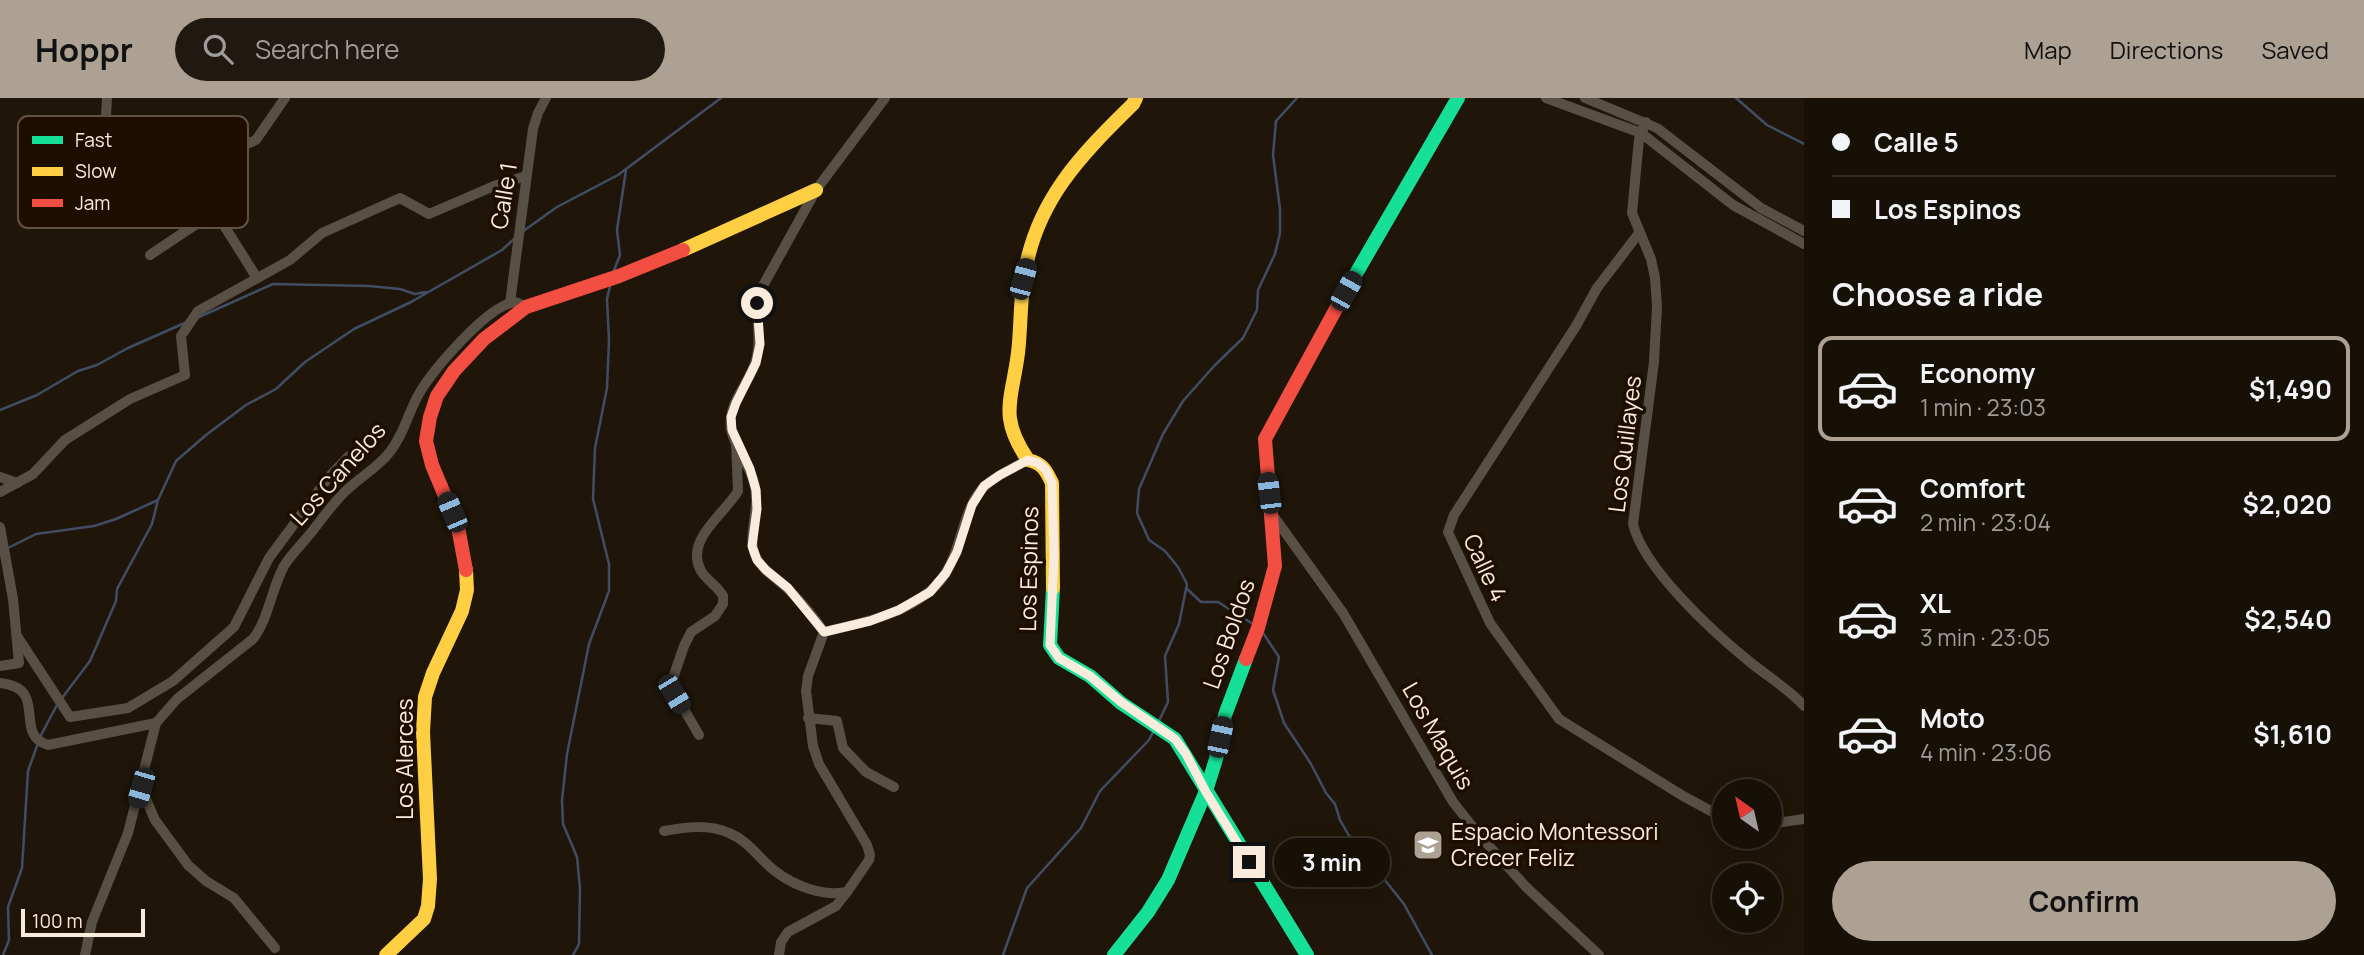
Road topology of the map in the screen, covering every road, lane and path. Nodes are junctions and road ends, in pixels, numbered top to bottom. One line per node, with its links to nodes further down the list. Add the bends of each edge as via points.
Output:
1 (107, 98): 9 (street)
2 (285, 98): 12 (street, via 256,140)
3 (545, 98): 13 (street, Calle 1, via 535,121)
4 (885, 98): 14 (street)
5 (1136, 98): 26 (street, Los Espinos, via 1065,174 1034,240 1023,279 1007,426)
6 (1458, 98): 30 (street, Los Boldos, via 1265,439)
7 (1546, 98): 11 (street)
8 (1585, 98): 10 (street)
9 (106, 116)
10 (1646, 122): 11 (street, Los Quillayes); 17 (street, via 1761,208)
11 (1642, 133): 18 (street, Los Quillayes, via 1632,213); 19 (street, via 1733,205)
12 (248, 143)
13 (526, 176): 21 (street, via 429,214 400,198 322,233 290,260); 22 (street, Calle 1)
14 (816, 190): 23 (street, Los Alerces, via 619,276); 24 (street, via 760,291 758,353 731,417)
15 (190, 228): 20 (street)
16 (226, 228): 21 (street)
17 (1804, 231)
18 (1639, 233): 36 (street, Los Quillayes, via 1651,259 1657,306 1633,524 1636,535 1651,563 1728,645); 43 (street, Calle 4, via 1597,288 1454,515 1448,532 1490,623 1559,719)
19 (1804, 244)
20 (150, 255)
21 (257, 278): 28 (street, via 198,311 181,336 185,375 130,399 65,440)
22 (510, 303): 23 (street); 38 (street, Los Canelos, via 474,328 449,354 421,390 402,435 388,454 347,489 285,565 263,627 253,639 177,699)
23 (526, 307): 50 (street, Los Alerces, via 454,371 429,417 426,441 458,527 467,590 425,697 428,906 424,919)
24 (736, 442): 32 (street, via 756,490 752,546 757,560 788,588); 39 (street, via 738,491 700,540 696,554 700,570 723,596 723,604 715,616 691,632 673,678 674,694)
25 (349, 456): 33 (street, via 269,558 234,627 173,681 128,708 70,717)
26 (1028, 460): 32 (street, via 984,486 972,505 957,552 930,592 870,621); 42 (street, Los Espinos, via 1046,470 1052,483 1050,645 1059,658 1175,739)
27 (0, 477): 28 (street)
28 (18, 483): 29 (street)
29 (0, 492)
30 (1271, 513): 42 (street, Los Boldos, via 1272,583 1225,715); 54 (street, Los Maquis, via 1343,613 1453,802 1526,887)
31 (0, 527): 33 (street)
32 (824, 632): 37 (street, via 808,676)
33 (17, 636): 34 (street, via 19,663)
34 (0, 666)
35 (0, 683): 38 (street, via 24,692 33,733 48,745)
36 (1804, 706)
37 (808, 718): 40 (street, via 837,720 843,748 866,772); 47 (street, via 819,764 870,850 869,860)
38 (156, 723): 41 (street, Los Canelos)
39 (699, 735)
40 (894, 787)
41 (141, 788): 48 (street, via 155,820 188,865 234,898); 49 (street, Los Canelos, via 92,922)
42 (1206, 792): 52 (street, Los Boldos, via 1168,880); 53 (street, Los Espinos)
43 (1712, 812)
44 (1804, 819): 45 (street)
45 (1782, 822)
46 (664, 831): 47 (street, via 687,827 729,833 786,877 824,894)
47 (847, 892): 51 (street, via 836,906 788,932)
48 (275, 948)
49 (85, 955)
50 (386, 955)
51 (779, 955)
52 (1114, 955)
53 (1307, 955)
54 (1599, 955)

